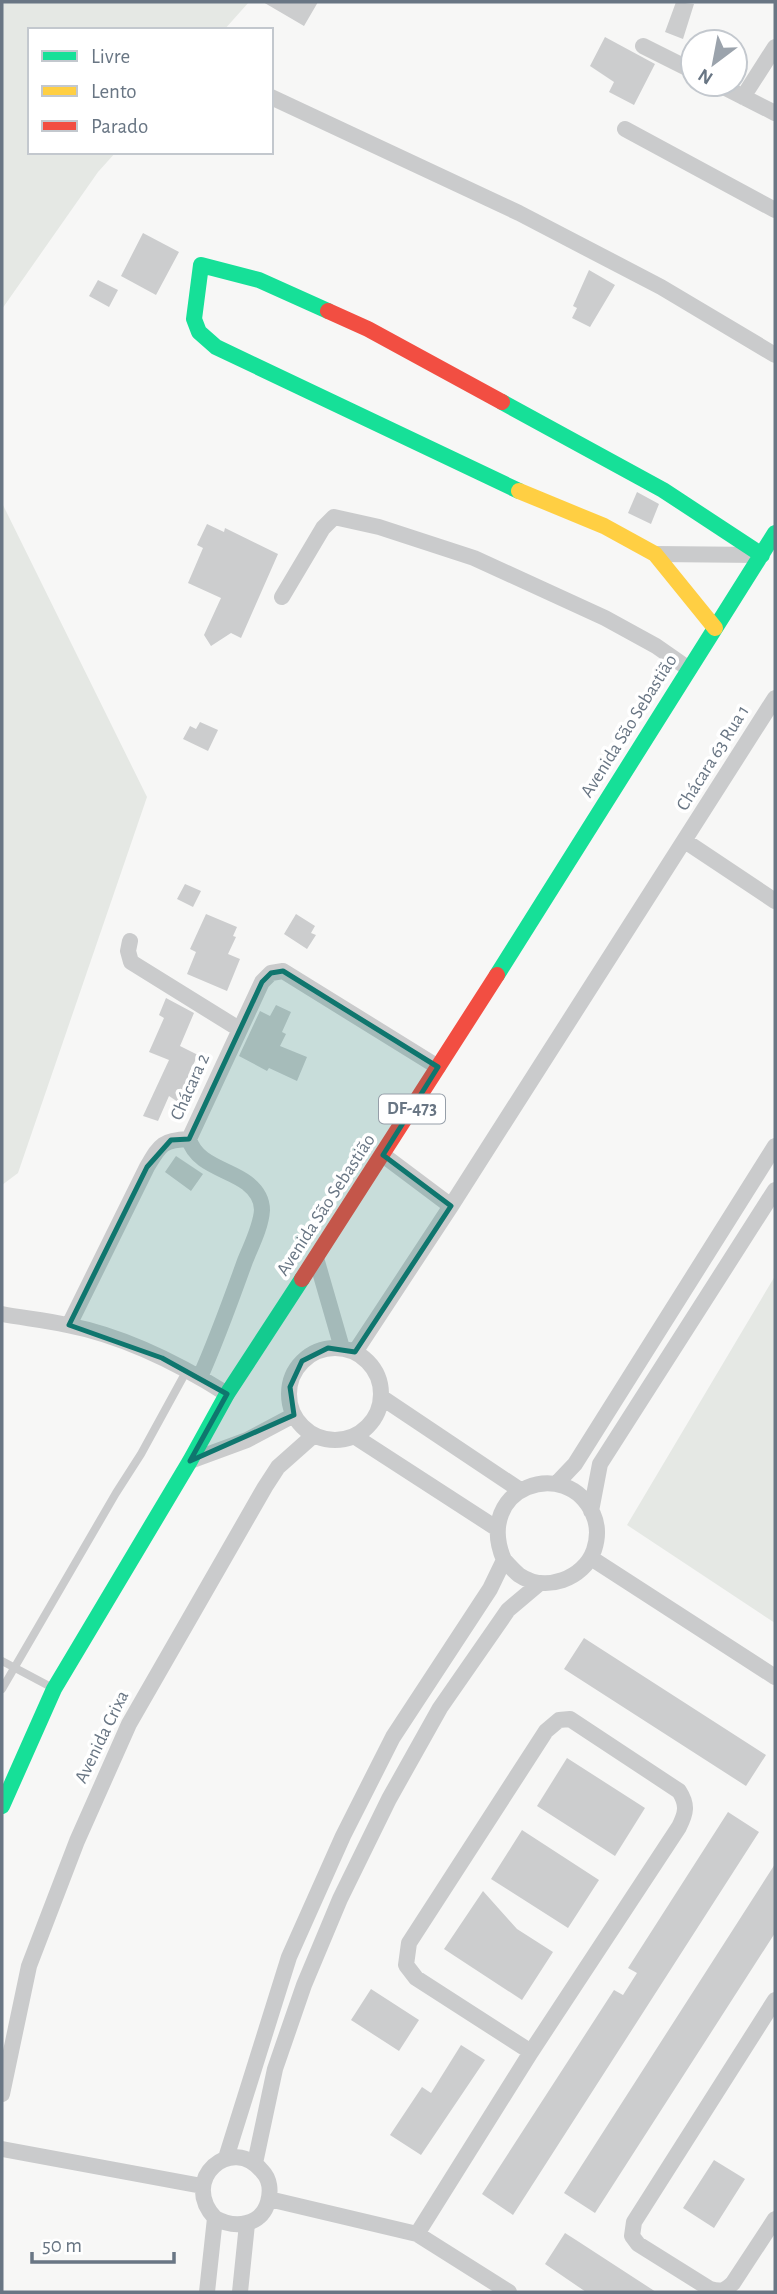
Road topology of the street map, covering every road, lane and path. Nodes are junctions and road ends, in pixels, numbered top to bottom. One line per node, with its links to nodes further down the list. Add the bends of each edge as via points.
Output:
1 (643, 46): 3 (street)
2 (775, 47): 4 (street)
3 (679, 65)
4 (749, 88)
5 (273, 98): 10 (street, via 519,214 661,287)
6 (745, 98): 7 (street)
7 (775, 113)
8 (625, 129): 9 (street)
9 (775, 211)
10 (775, 355)
11 (775, 533): 13 (main road, Avenida São Sebastião / DF-473)
12 (655, 554): 13 (street); 13 (main road, via 604,526 216,347 199,332 194,319 201,265 259,280 368,329 663,490); 15 (main road)
13 (762, 555): 15 (main road, Avenida São Sebastião / DF-473)
14 (282, 597): 16 (street, via 334,517 474,558 605,618)
15 (715, 628): 16 (main road, Avenida São Sebastião / DF-473)
16 (689, 669): 22 (main road, Avenida São Sebastião / DF-473)
17 (775, 698): 18 (street, Chácara 63 Rua 1)
18 (685, 841): 19 (street); 27 (street, Chácara 63 Rua 1)
19 (775, 901)
20 (130, 941): 21 (street, via 131,962)
21 (239, 1029): 22 (street, Chácara 2, via 262,982 271,972 283,971); 23 (street, Chácara 2)
22 (438, 1067): 25 (main road, Avenida São Sebastião / DF-473)
23 (189, 1139): 30 (street, via 171,1140 158,1149); 32 (street, Chácara 2, via 203,1159 246,1182 262,1207 216,1341)
24 (775, 1146): 39 (street, via 575,1464)
25 (383, 1155): 27 (street); 28 (main road, Avenida São Sebastião / DF-473)
26 (775, 1190): 41 (street, via 600,1464)
27 (451, 1206): 31 (street, Chácara 63 Rua 1)
28 (316, 1258): 31 (street); 33 (main road, Avenida São Sebastião / DF-473)
29 (2, 1314): 30 (street)
30 (69, 1325): 32 (street, via 124,1342)
31 (348, 1350): 34 (street, via 370,1363); 35 (street, via 328,1348 302,1361 290,1387)
32 (193, 1373): 33 (street); 47 (lane)
33 (227, 1394): 38 (main road, Avenida São Sebastião / DF-473)
34 (382, 1397): 37 (street, via 373,1421); 40 (street)
35 (294, 1415): 36 (street); 38 (street, via 247,1440)
36 (314, 1435): 37 (street, via 334,1440); 54 (street, Avenida Crixa, via 278,1466 265,1486 129,1724 29,1966)
37 (354, 1436): 42 (street)
38 (190, 1461): 50 (main road, Avenida São Sebastião / DF-473)
39 (556, 1484): 40 (street); 41 (street, via 583,1498)
40 (520, 1490): 42 (street, via 504,1506)
41 (592, 1511): 43 (street, via 597,1535)
42 (496, 1528): 44 (street)
43 (591, 1558): 45 (street, via 578,1573 560,1582); 48 (street)
44 (504, 1560): 45 (street, via 520,1576); 56 (street, via 490,1589 393,1737 343,1836 289,1957)
45 (540, 1583): 57 (street, via 508,1610 440,1708 340,1899 275,2068)
46 (2, 1661): 47 (lane)
47 (13, 1667): 49 (lane); 50 (lane)
48 (775, 1677)
49 (2, 1689)
50 (54, 1689): 51 (main road, Avenida São Sebastião / DF-473)
51 (2, 1806)
52 (775, 2000): 61 (street, via 634,2222 632,2236 719,2292 733,2283)
53 (531, 2052): 53 (street, via 686,1814 679,1791 570,1719 559,1720 546,1731 409,1943 407,1955 406,1965 416,1978); 63 (street)
54 (2, 2094)
55 (2, 2149): 58 (street)
56 (226, 2158): 57 (street); 58 (street, via 206,2174)
57 (256, 2163): 59 (street, via 270,2185)
58 (202, 2186): 60 (street, via 206,2209)
59 (269, 2199): 62 (street, via 258,2218); 63 (street)
60 (215, 2218): 62 (street, via 225,2224); 64 (street)
61 (775, 2219)
62 (247, 2224): 65 (street)
63 (417, 2234): 66 (street)
64 (207, 2292)
65 (240, 2292)
66 (509, 2292)

